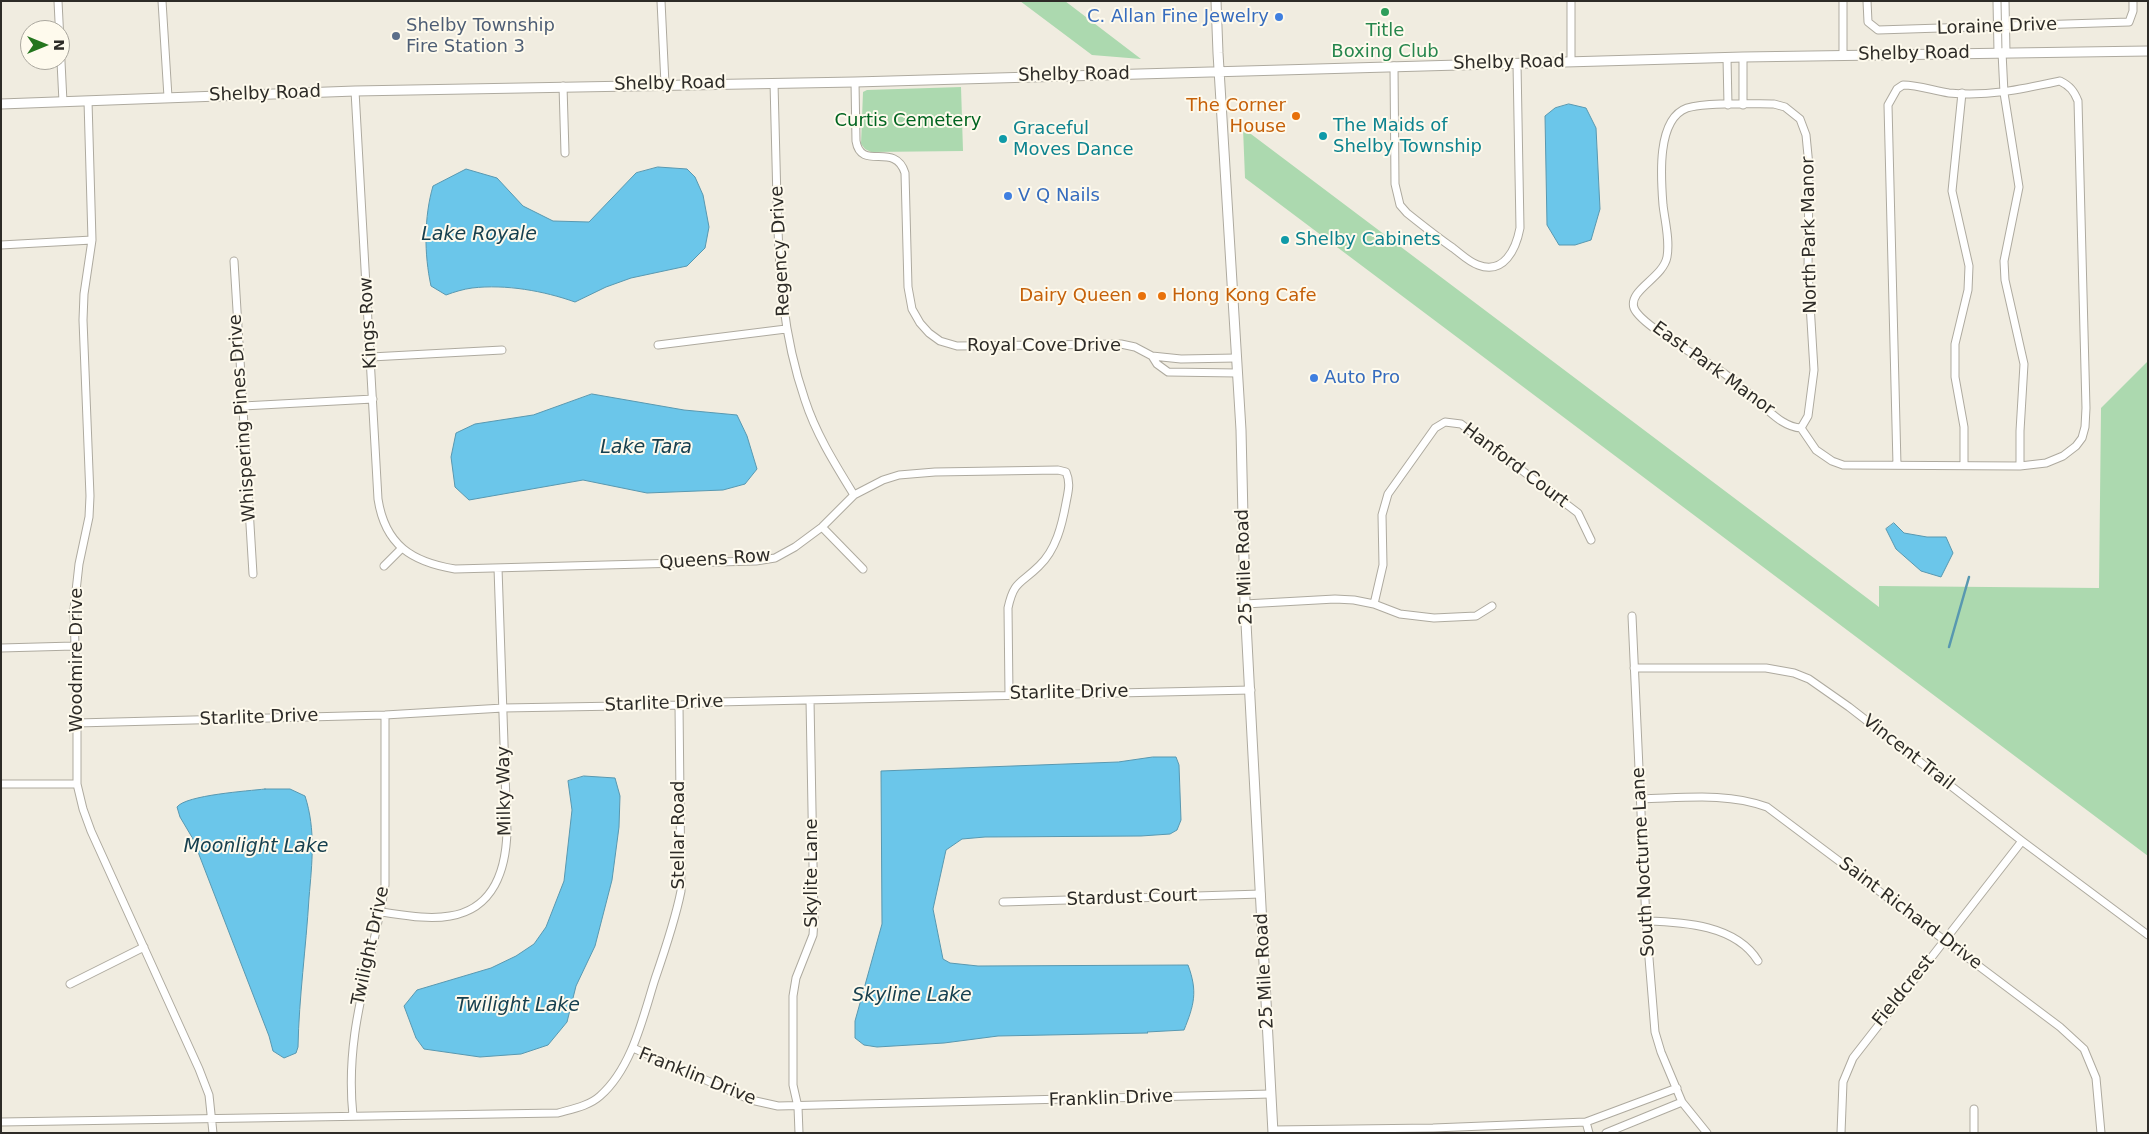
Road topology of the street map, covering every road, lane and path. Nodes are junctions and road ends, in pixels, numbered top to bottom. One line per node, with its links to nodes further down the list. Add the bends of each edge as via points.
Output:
1 (58, 1): 31 (street)
2 (162, 1): 29 (street)
3 (661, 1): 24 (street)
4 (1216, 1): 21 (street, 25 Mile Road)
5 (1571, 1): 18 (street)
6 (1843, 1): 15 (street)
7 (1867, 1): 11 (street, Loraine Drive, via 1868,22 1878,30)
8 (1997, 1): 11 (street)
9 (2005, 1): 12 (street)
10 (2133, 1): 12 (street, Loraine Drive, via 2129,22)
11 (1997, 27): 12 (street, Loraine Drive); 14 (street)
12 (2006, 27): 14 (street)
13 (2148, 51): 14 (street, Shelby Road)
14 (2002, 52): 15 (street, Shelby Road); 28 (street)
15 (1843, 56): 16 (street, Shelby Road)
16 (1743, 57): 17 (street, Shelby Road); 34 (street)
17 (1727, 58): 18 (street, Shelby Road); 33 (street)
18 (1571, 62): 19 (street, Shelby Road)
19 (1517, 64): 20 (street, Shelby Road); 20 (street, via 1520,228 1518,240 1506,261 1493,267 1471,261 1400,205 1395,174)
20 (1394, 66): 21 (street, Shelby Road)
21 (1220, 72): 22 (street, Shelby Road); 45 (street, 25 Mile Road)
22 (855, 82): 23 (street, Shelby Road); 43 (street, Royal Cove Drive, via 858,150 866,156 893,158 899,161 905,173 908,296 915,317 929,334 950,345 963,347 1121,344)
23 (774, 83): 24 (street, Shelby Road); 40 (street, Regency Drive, via 780,278)
24 (665, 84): 25 (street, Shelby Road)
25 (563, 86): 26 (street, Shelby Road); 35 (street)
26 (355, 91): 29 (street, Shelby Road); 44 (street, Kings Row)
27 (1962, 93): 28 (street); 50 (street, via 1904,85 1897,89 1888,105); 51 (street, via 1952,191 1969,266 1968,290 1955,344 1955,377 1964,427)
28 (2004, 93): 52 (street, via 2019,186 2004,261 2005,280 2024,364); 52 (street, via 2060,81 2074,91 2078,101 2085,428 2079,442 2063,456 2046,463)
29 (168, 97): 30 (street, Shelby Road)
30 (88, 101): 31 (street, Shelby Road); 36 (street, Woodmire Drive)
31 (63, 102): 32 (street, Shelby Road)
32 (1, 104)
33 (1728, 105): 34 (street, North Park Manor); 39 (street, North Park Manor, via 1688,108 1677,115 1666,131 1662,164 1668,254 1659,273 1636,292)
34 (1744, 105): 49 (street, North Park Manor, via 1785,107 1800,120 1806,135 1810,166 1808,270 1814,370 1808,416)
35 (565, 153)
36 (92, 240): 37 (street); 65 (street, Woodmire Drive, via 83,320 90,496 75,593)
37 (1, 245)
38 (234, 261): 48 (street, Whispering Pines Drive)
39 (1633, 300): 49 (street, East Park Manor, via 1635,310 1662,335 1726,375 1786,425)
40 (786, 329): 41 (street); 53 (street, Regency Drive, via 804,400 827,450)
41 (658, 345)
42 (502, 350): 44 (street)
43 (1152, 356): 45 (street, Royal Cove Drive); 46 (street, Royal Cove Drive, via 1164,370 1172,373)
44 (371, 357): 47 (street, Kings Row)
45 (1236, 358): 46 (street, 25 Mile Road)
46 (1237, 372): 61 (street, 25 Mile Road)
47 (373, 399): 48 (street); 56 (street, Kings Row, via 380,508 388,529)
48 (243, 406): 60 (street, Whispering Pines Drive)
49 (1801, 428): 50 (street, via 1816,450 1832,461 1843,465)
50 (1897, 465): 51 (street)
51 (1964, 466): 52 (street)
52 (2020, 466)
53 (854, 495): 54 (street, Queens Row); 69 (street, Queens Row, via 899,475 1066,472 1069,488 1057,539 1038,567 1020,580 1010,598)
54 (822, 527): 58 (street, Queens Row, via 775,558 756,561); 59 (street)
55 (1590, 540): 62 (street, Hanford Court, via 1578,513 1461,424 1445,422 1435,428 1396,480 1384,505 1383,566)
56 (402, 548): 57 (street); 58 (street, Queens Row, via 416,559 434,565 455,569)
57 (384, 566)
58 (498, 568): 72 (street, Milky Way)
59 (863, 569)
60 (253, 574)
61 (1245, 604): 62 (street, via 1335,599); 68 (street, 25 Mile Road)
62 (1374, 604): 63 (street, via 1400,614 1434,618 1476,616)
63 (1492, 606)
64 (1632, 616): 67 (street, South Nocturne Lane)
65 (74, 646): 66 (street); 74 (street, Woodmire Drive)
66 (1, 648)
67 (1634, 668): 77 (street, South Nocturne Lane); 78 (street, Vincent Trail, via 1766,668 1794,673 1849,707)
68 (1251, 690): 69 (street, Starlite Drive); 79 (street, 25 Mile Road)
69 (1009, 694): 70 (street, Starlite Drive)
70 (810, 700): 71 (street, Starlite Drive); 92 (street, Skylite Lane, via 814,919 813,935 792,996 793,1085)
71 (679, 705): 72 (street, Starlite Drive); 88 (street, Stellar Road, via 681,891)
72 (503, 708): 73 (street, Starlite Drive); 81 (street, Milky Way, via 506,850 495,886 475,907 451,916)
73 (385, 715): 74 (street, Starlite Drive); 81 (street, Twilight Drive, via 386,860)
74 (77, 723): 76 (street, Woodmire Drive)
75 (1, 784): 76 (street)
76 (76, 784): 85 (street, Woodmire Drive, via 91,831)
77 (1641, 799): 82 (street, South Nocturne Lane); 84 (street, Saint Richard Drive, via 1726,798 1749,800 1767,807)
78 (2022, 841): 83 (street, Vincent Trail); 84 (street, Fieldcrest)
79 (1262, 894): 80 (street, Stardust Court); 90 (street, 25 Mile Road)
80 (1003, 902)
81 (381, 912): 94 (street, Twilight Drive, via 355,1020 350,1090)
82 (1646, 921): 86 (street, via 1682,922 1713,930 1741,942); 89 (street, South Nocturne Lane, via 1655,1032)
83 (2148, 935)
84 (1945, 940): 106 (street, Fieldcrest, via 1853,1058 1843,1082); 108 (street, Saint Richard Drive, via 2060,1026 2084,1049 2096,1078)
85 (144, 947): 87 (street); 95 (street, Woodmire Drive, via 209,1095)
86 (1758, 961)
87 (70, 984)
88 (633, 1048): 92 (street, Franklin Drive, via 751,1100); 94 (street, Franklin Drive, via 600,1096 580,1107 558,1113)
89 (1677, 1088): 91 (street, South Nocturne Lane); 97 (street)
90 (1271, 1094): 92 (street, Franklin Drive); 99 (street, 25 Mile Road)
91 (1682, 1102): 104 (street); 105 (street, South Nocturne Lane)
92 (798, 1107): 102 (street, Skylite Lane)
93 (1974, 1109): 107 (street)
94 (353, 1116): 95 (street, Franklin Drive)
95 (210, 1119): 96 (street, Franklin Drive); 101 (street, Woodmire Drive)
96 (1, 1122)
97 (1586, 1122): 98 (street); 103 (street)
98 (1433, 1130): 100 (street)
99 (1273, 1132): 100 (street)
100 (1308, 1132)
101 (213, 1133)
102 (799, 1133)
103 (1588, 1133)
104 (1606, 1133)
105 (1707, 1133)
106 (1840, 1133)
107 (1974, 1133)
108 (2101, 1133)

